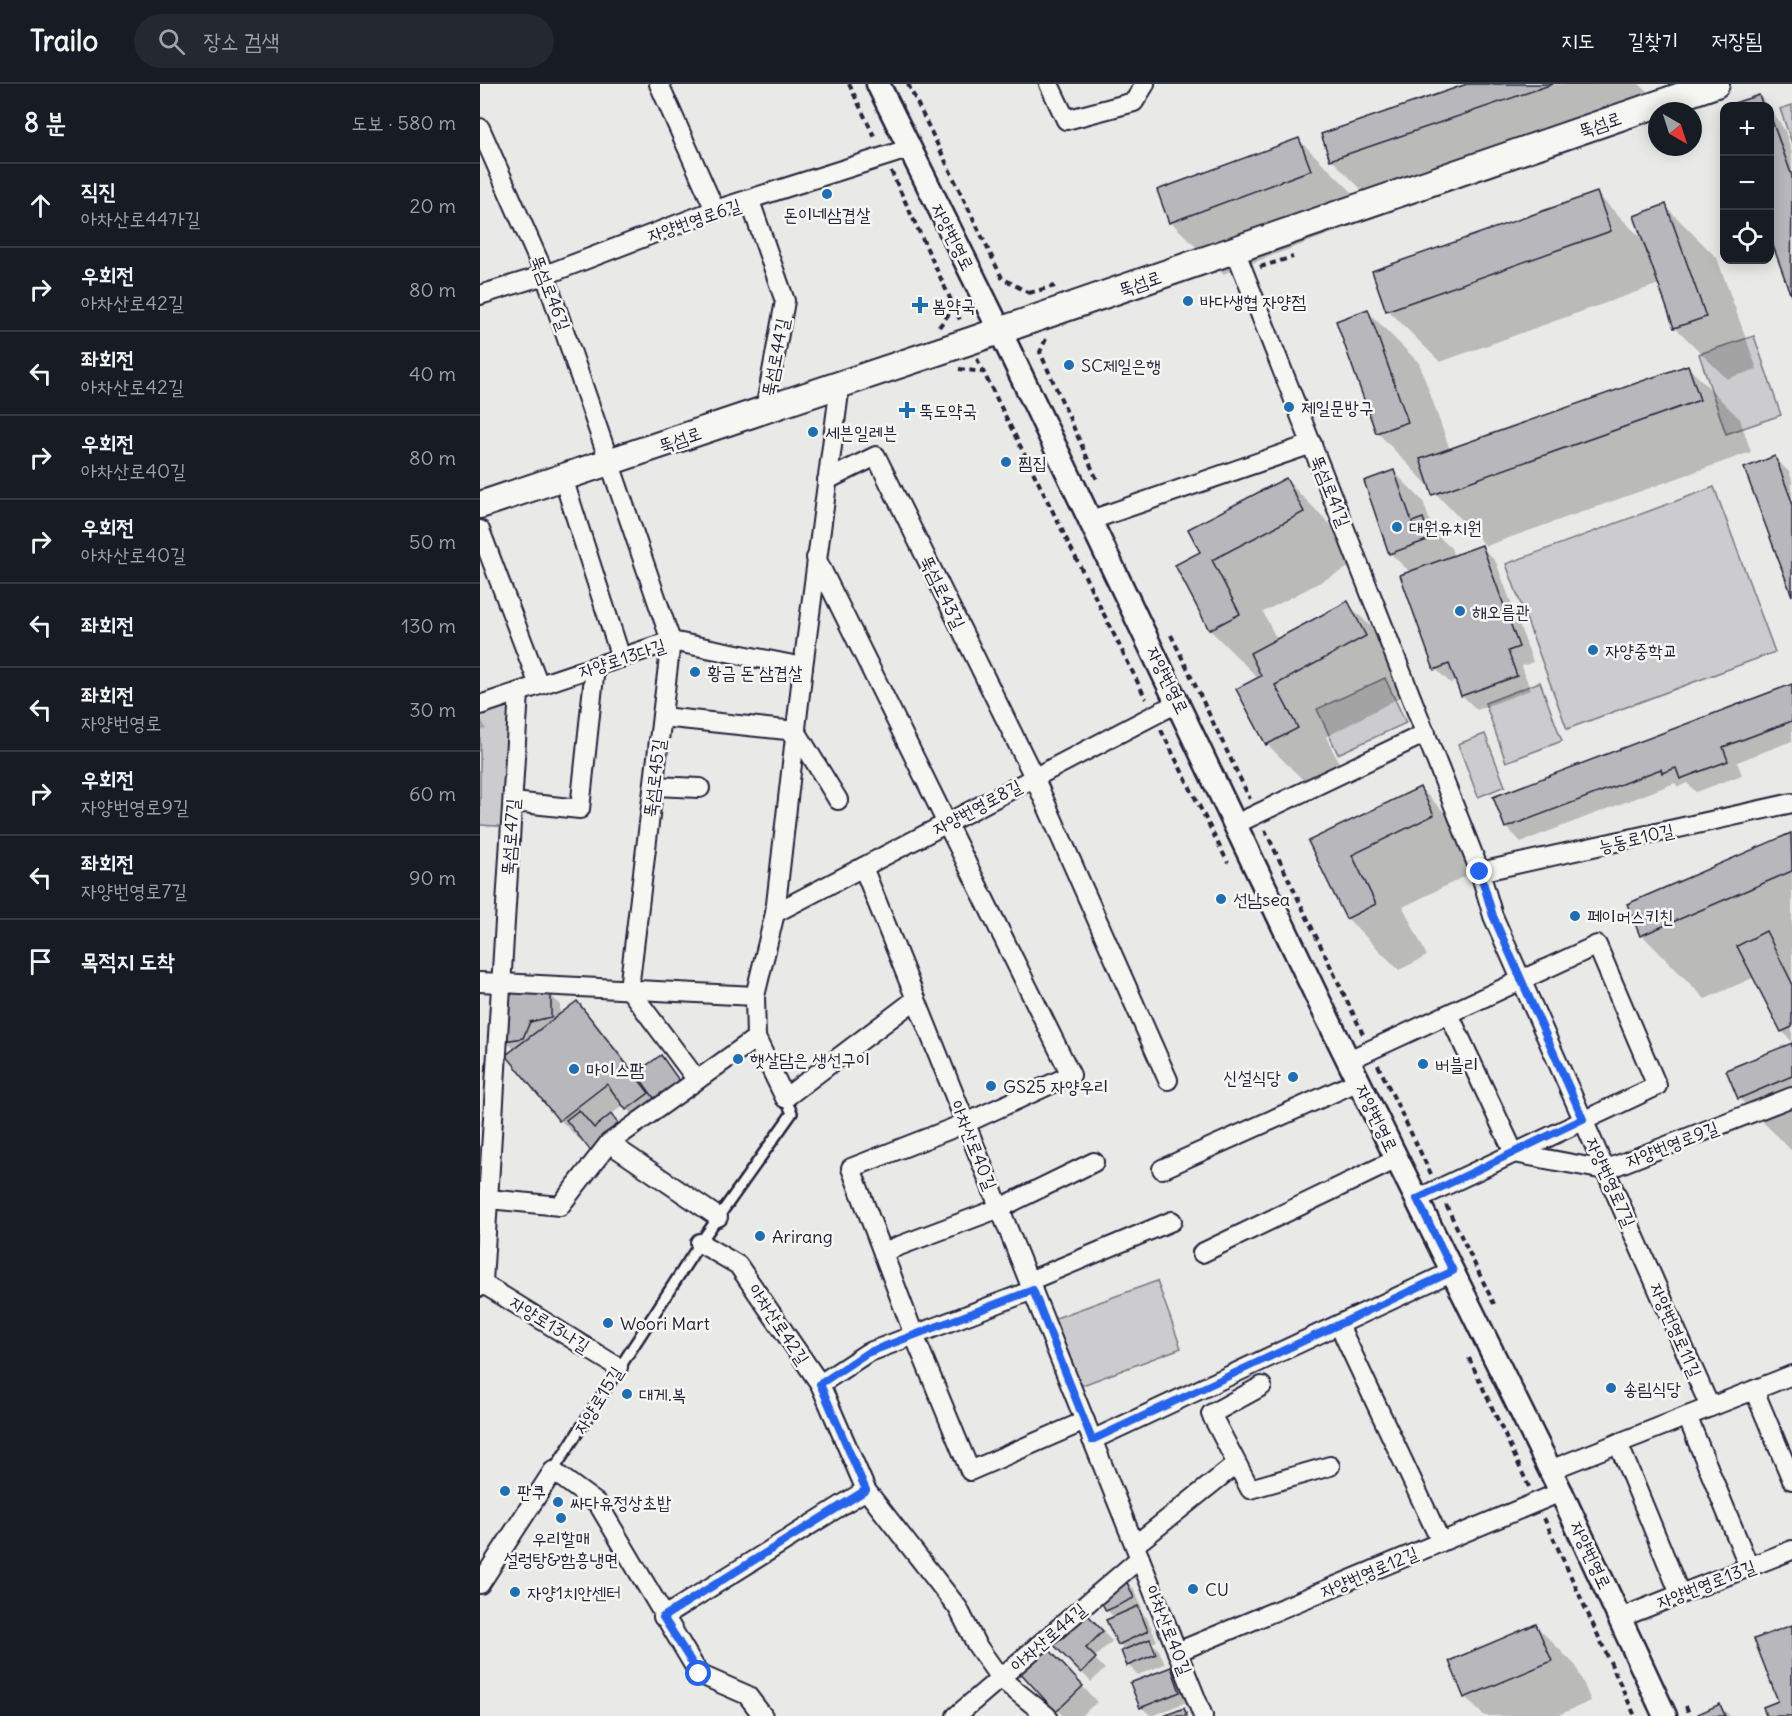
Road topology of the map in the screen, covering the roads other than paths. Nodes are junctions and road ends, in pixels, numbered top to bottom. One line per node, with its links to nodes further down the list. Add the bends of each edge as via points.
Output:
1 (659, 84): 10 (street)
2 (878, 84): 8 (street, 자양번영로)
3 (1049, 84): 4 (street, via 1066,120 1134,102)
4 (1145, 84)
5 (1716, 84): 6 (main road, 뚝섬로)
6 (1670, 92): 11 (main road, 뚝섬로)
7 (480, 128): 12 (street, 뚝섬로46길)
8 (908, 148): 9 (street, 자양번영로6길); 14 (street, 자양번영로)
9 (750, 201): 10 (street, 자양번영로6길); 16 (street, 뚝섬로44길, via 786,301)
10 (715, 210): 12 (street, 자양번영로6길)
11 (1235, 250): 14 (main road, 뚝섬로); 17 (street, 뚝섬로41길)
12 (545, 275): 13 (street, 자양번영로6길); 18 (street, 뚝섬로46길)
13 (480, 295)
14 (1000, 331): 15 (main road, 뚝섬로); 22 (street, 자양번영로)
15 (840, 385): 16 (main road, 뚝섬로); 20 (street)
16 (765, 411): 18 (main road, 뚝섬로)
17 (1312, 444): 22 (street); 35 (street, 뚝섬로41길)
18 (612, 462): 19 (main road, 뚝섬로); 25 (street, 뚝섬로45길)
19 (563, 478): 21 (main road, 뚝섬로); 26 (street)
20 (827, 480): 24 (street); 36 (street, 뚝섬로43길, via 876,456)
21 (480, 505)
22 (1101, 516): 31 (street, 자양번영로)
23 (480, 530): 29 (street)
24 (816, 558): 27 (street); 42 (street)
25 (671, 641): 26 (street, 자양로13다길); 27 (street, 자양로13다길); 33 (street, 뚝섬로45길)
26 (621, 658): 28 (street, 자양로13다길)
27 (803, 667): 34 (street)
28 (595, 668): 29 (street, 자양로13다길); 40 (street, via 580,810)
29 (539, 685): 30 (street, 자양로13다길)
30 (519, 692): 32 (street, 자양로13다길); 40 (street, 뚝섬로47길)
31 (1179, 702): 36 (street, 자양번영로8길); 43 (street, 자양번영로)
32 (480, 705)
33 (662, 717): 34 (street); 37 (street, 뚝섬로45길)
34 (796, 731): 39 (street); 46 (street)
35 (1426, 733): 43 (street); 45 (street, 뚝섬로41길)
36 (1034, 777): 42 (street, 자양번영로8길); 57 (street)
37 (654, 786): 38 (street); 50 (street, 뚝섬로45길)
38 (700, 788)
39 (838, 800)
40 (513, 802): 49 (street, 뚝섬로47길)
41 (1792, 803): 45 (street, 능동로10길)
42 (946, 823): 44 (street, 자양번영로8길); 62 (street, via 1071,1076)
43 (1236, 824): 55 (street, 자양번영로)
44 (863, 867): 46 (street, 자양번영로8길); 52 (street, 아차산로40길)
45 (1480, 872): 47 (street, 자양번영로7길, via 1493,916)
46 (775, 913): 51 (street, 자양로15길)
47 (1522, 980): 53 (street); 61 (street, 자양번영로7길); 61 (street, via 1597,945 1656,1086)
48 (480, 982): 49 (street)
49 (501, 983): 50 (street); 69 (street, 뚝섬로47길)
50 (628, 989): 51 (street); 56 (street)
51 (755, 996): 54 (street, 자양로15길)
52 (916, 999): 60 (street); 62 (street, 아차산로40길)
53 (1449, 1014): 55 (street); 64 (street)
54 (756, 1038): 56 (street); 60 (street, 자양로15길)
55 (1349, 1060): 58 (street, 자양번영로)
56 (697, 1080): 63 (street)
57 (1168, 1080)
58 (1359, 1081): 65 (street, 자양번영로); 67 (street)
59 (1792, 1097): 68 (street, 자양번영로9길)
60 (785, 1098): 72 (lane, 자양로15길, via 792,1113)
61 (1583, 1119): 64 (street); 68 (street, 자양번영로7길)
62 (966, 1123): 71 (street, 아차산로40길); 75 (street, via 851,1168)
63 (609, 1143): 69 (street, via 560,1206); 72 (street)
64 (1514, 1153): 68 (street, 자양번영로9길); 70 (street)
65 (1397, 1159): 70 (street, 자양번영로); 76 (street)
66 (1094, 1162): 71 (street)
67 (1162, 1169)
68 (1605, 1170): 77 (street, 자양번영로7길)
69 (488, 1199): 79 (street, 뚝섬로47길)
70 (1417, 1199): 78 (street, 자양번영로)
71 (1000, 1208): 75 (street); 80 (street, 아차산로40길)
72 (718, 1217): 74 (lane, 자양로15길)
73 (1172, 1221): 80 (street)
74 (700, 1243): 83 (lane, 자양로15길); 85 (street, 아차산로42길, via 738,1265)
75 (883, 1252): 82 (street)
76 (1202, 1253)
77 (1642, 1253): 88 (street, 자양번영로11길)
78 (1453, 1271): 81 (street); 95 (street, 자양번영로)
79 (481, 1283): 83 (street, 자양로13나길)
80 (1031, 1286): 82 (street); 90 (street, 아차산로40길)
81 (1339, 1325): 91 (street); 100 (street)
82 (914, 1335): 85 (street, via 867,1353); 90 (street, via 970,1471)
83 (618, 1367): 96 (lane, 자양로15길)
84 (1792, 1375): 87 (street)
85 (820, 1384): 98 (street, 아차산로42길)
86 (1262, 1386): 93 (street, via 1211,1414)
87 (1754, 1390): 88 (street); 97 (street)
88 (1710, 1407): 89 (street)
89 (1687, 1416): 92 (street); 103 (street)
90 (1085, 1421): 91 (street, 아차산로40길)
91 (1092, 1440): 102 (street, 아차산로40길)
92 (1618, 1443): 95 (street); 105 (street)
93 (1235, 1466): 94 (street, via 1250,1489); 102 (street)
94 (1330, 1466)
95 (1550, 1470): 99 (street, 자양번영로)
96 (553, 1472): 104 (street, 자양로15길); 106 (street, via 598,1504)
97 (1792, 1480)
98 (866, 1490): 106 (street); 109 (street, 아차산로42길, via 958,1608 976,1644)
99 (1561, 1492): 100 (street, 자양번영로12길); 107 (street, 자양번영로)
100 (1441, 1542): 108 (street, 자양번영로12길)
101 (1792, 1550): 103 (street, 자양번영로13길)
102 (1137, 1552): 108 (street, 아차산로40길); 109 (street, 아차산로44길)
103 (1749, 1567): 105 (street, 자양번영로13길)
104 (480, 1584)
105 (1680, 1594): 107 (street, 자양번영로13길)
106 (663, 1617): 110 (street, via 699,1674 747,1695)
107 (1620, 1618): 114 (street, 자양번영로)
108 (1177, 1652): 113 (street, 아차산로40길)
109 (1000, 1678): 111 (street, 아차산로44길); 112 (street, 아차산로42길)
110 (763, 1716)
111 (957, 1716)
112 (1047, 1716)
113 (1203, 1716)
114 (1665, 1716)

